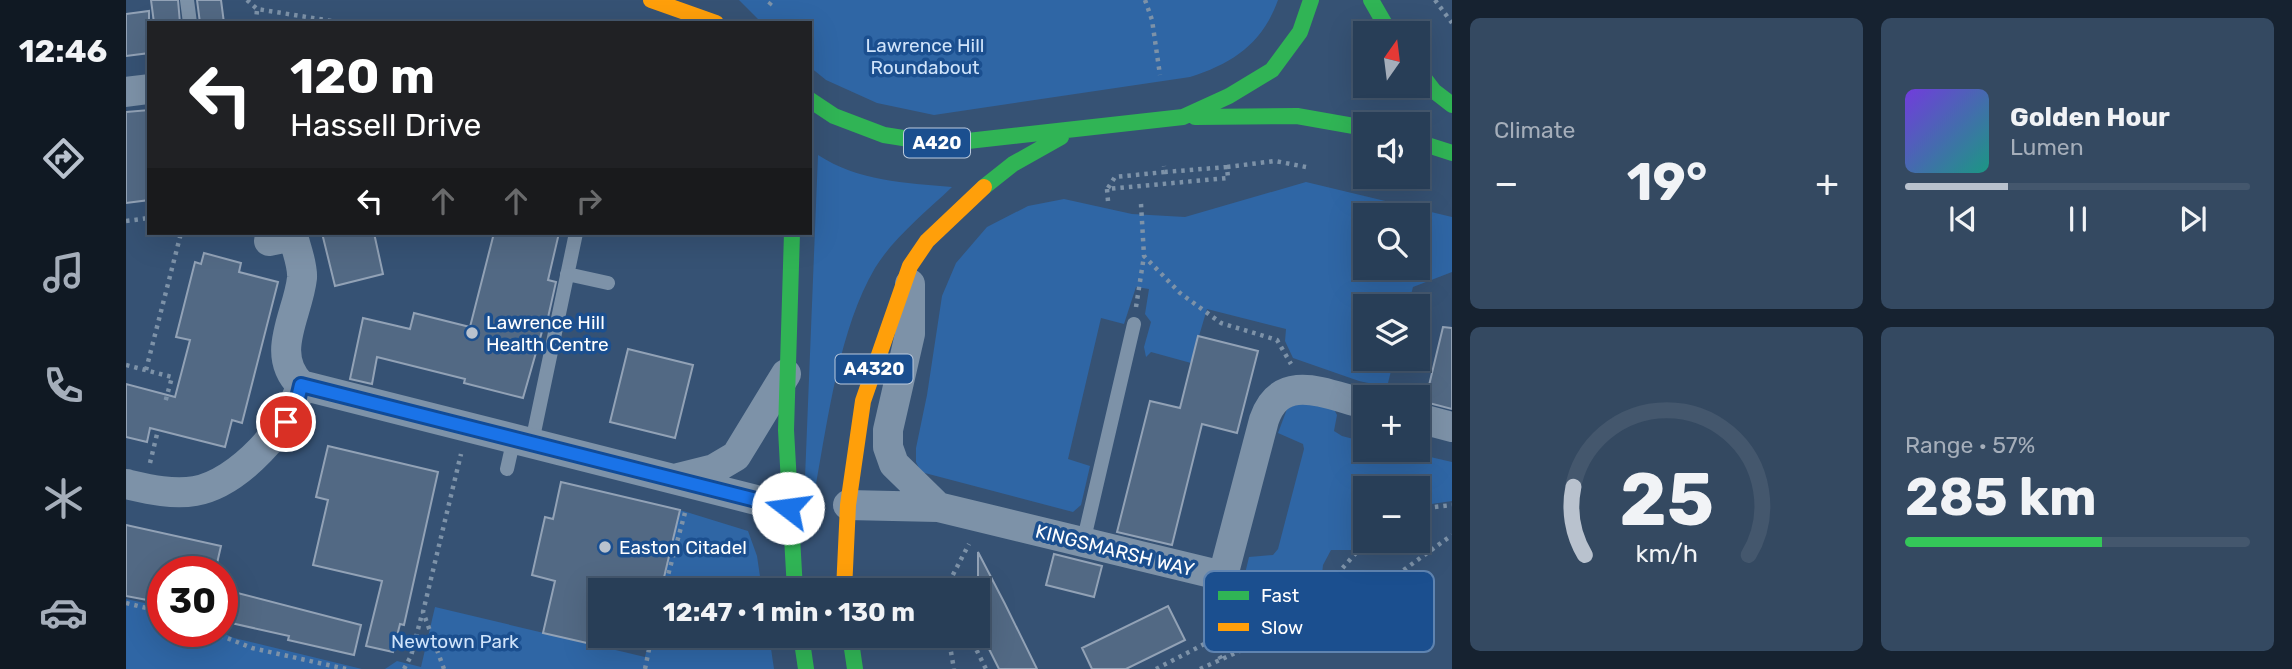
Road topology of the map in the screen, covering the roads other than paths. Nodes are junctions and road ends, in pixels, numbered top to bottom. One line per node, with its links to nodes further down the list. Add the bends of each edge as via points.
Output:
1 (187, 0): 6 (lane)
2 (651, 0): 7 (main road)
3 (695, 0): 8 (main road)
4 (1311, 0): 15 (main road, A420, via 1300,32 1272,69)
5 (1371, 0): 9 (main road)
6 (190, 21)
7 (710, 21)
8 (714, 21)
9 (1384, 21)
10 (1430, 86): 14 (main road)
11 (147, 89): 12 (street)
12 (126, 92)
13 (812, 101): 17 (main road, A420, via 834,116 884,135 941,144)
14 (1452, 105)
15 (1183, 117): 16 (main road, A420, via 1297,116); 17 (main road, A420)
16 (1353, 126)
17 (1072, 131): 23 (main road, A4320, via 1013,164 969,198 927,241)
18 (1430, 146): 19 (main road)
19 (1452, 153)
20 (576, 235): 24 (lane)
21 (792, 235): 27 (main road)
22 (269, 241): 28 (street, via 293,236 302,276 285,352 287,367)
23 (911, 266): 36 (main road, A4320, via 863,401); 38 (street, via 910,334 888,447 894,464)
24 (567, 274): 25 (lane); 32 (lane)
25 (608, 283)
26 (1134, 324): 39 (lane)
27 (786, 374): 34 (street, via 736,456); 37 (main road)
28 (301, 385): 32 (street); 35 (street, via 296,406 273,439 217,482 182,492)
29 (1353, 401): 41 (street, KINGSMARSH WAY, via 1305,389 1281,393 1266,414)
30 (1430, 421): 31 (street)
31 (1452, 427)
32 (523, 440): 33 (lane); 34 (street)
33 (507, 469)
34 (685, 481): 37 (street)
35 (126, 484)
36 (842, 506): 38 (street, KINGSMARSH WAY); 43 (main road, A4320)
37 (800, 507): 42 (main road)
38 (938, 507): 39 (street, KINGSMARSH WAY)
39 (1083, 542): 40 (street, KINGSMARSH WAY)
40 (1204, 571)
41 (1224, 571)
42 (796, 578)
43 (843, 578)
44 (803, 648): 46 (main road)
45 (852, 648): 47 (main road)
46 (806, 669)
47 (855, 669)

